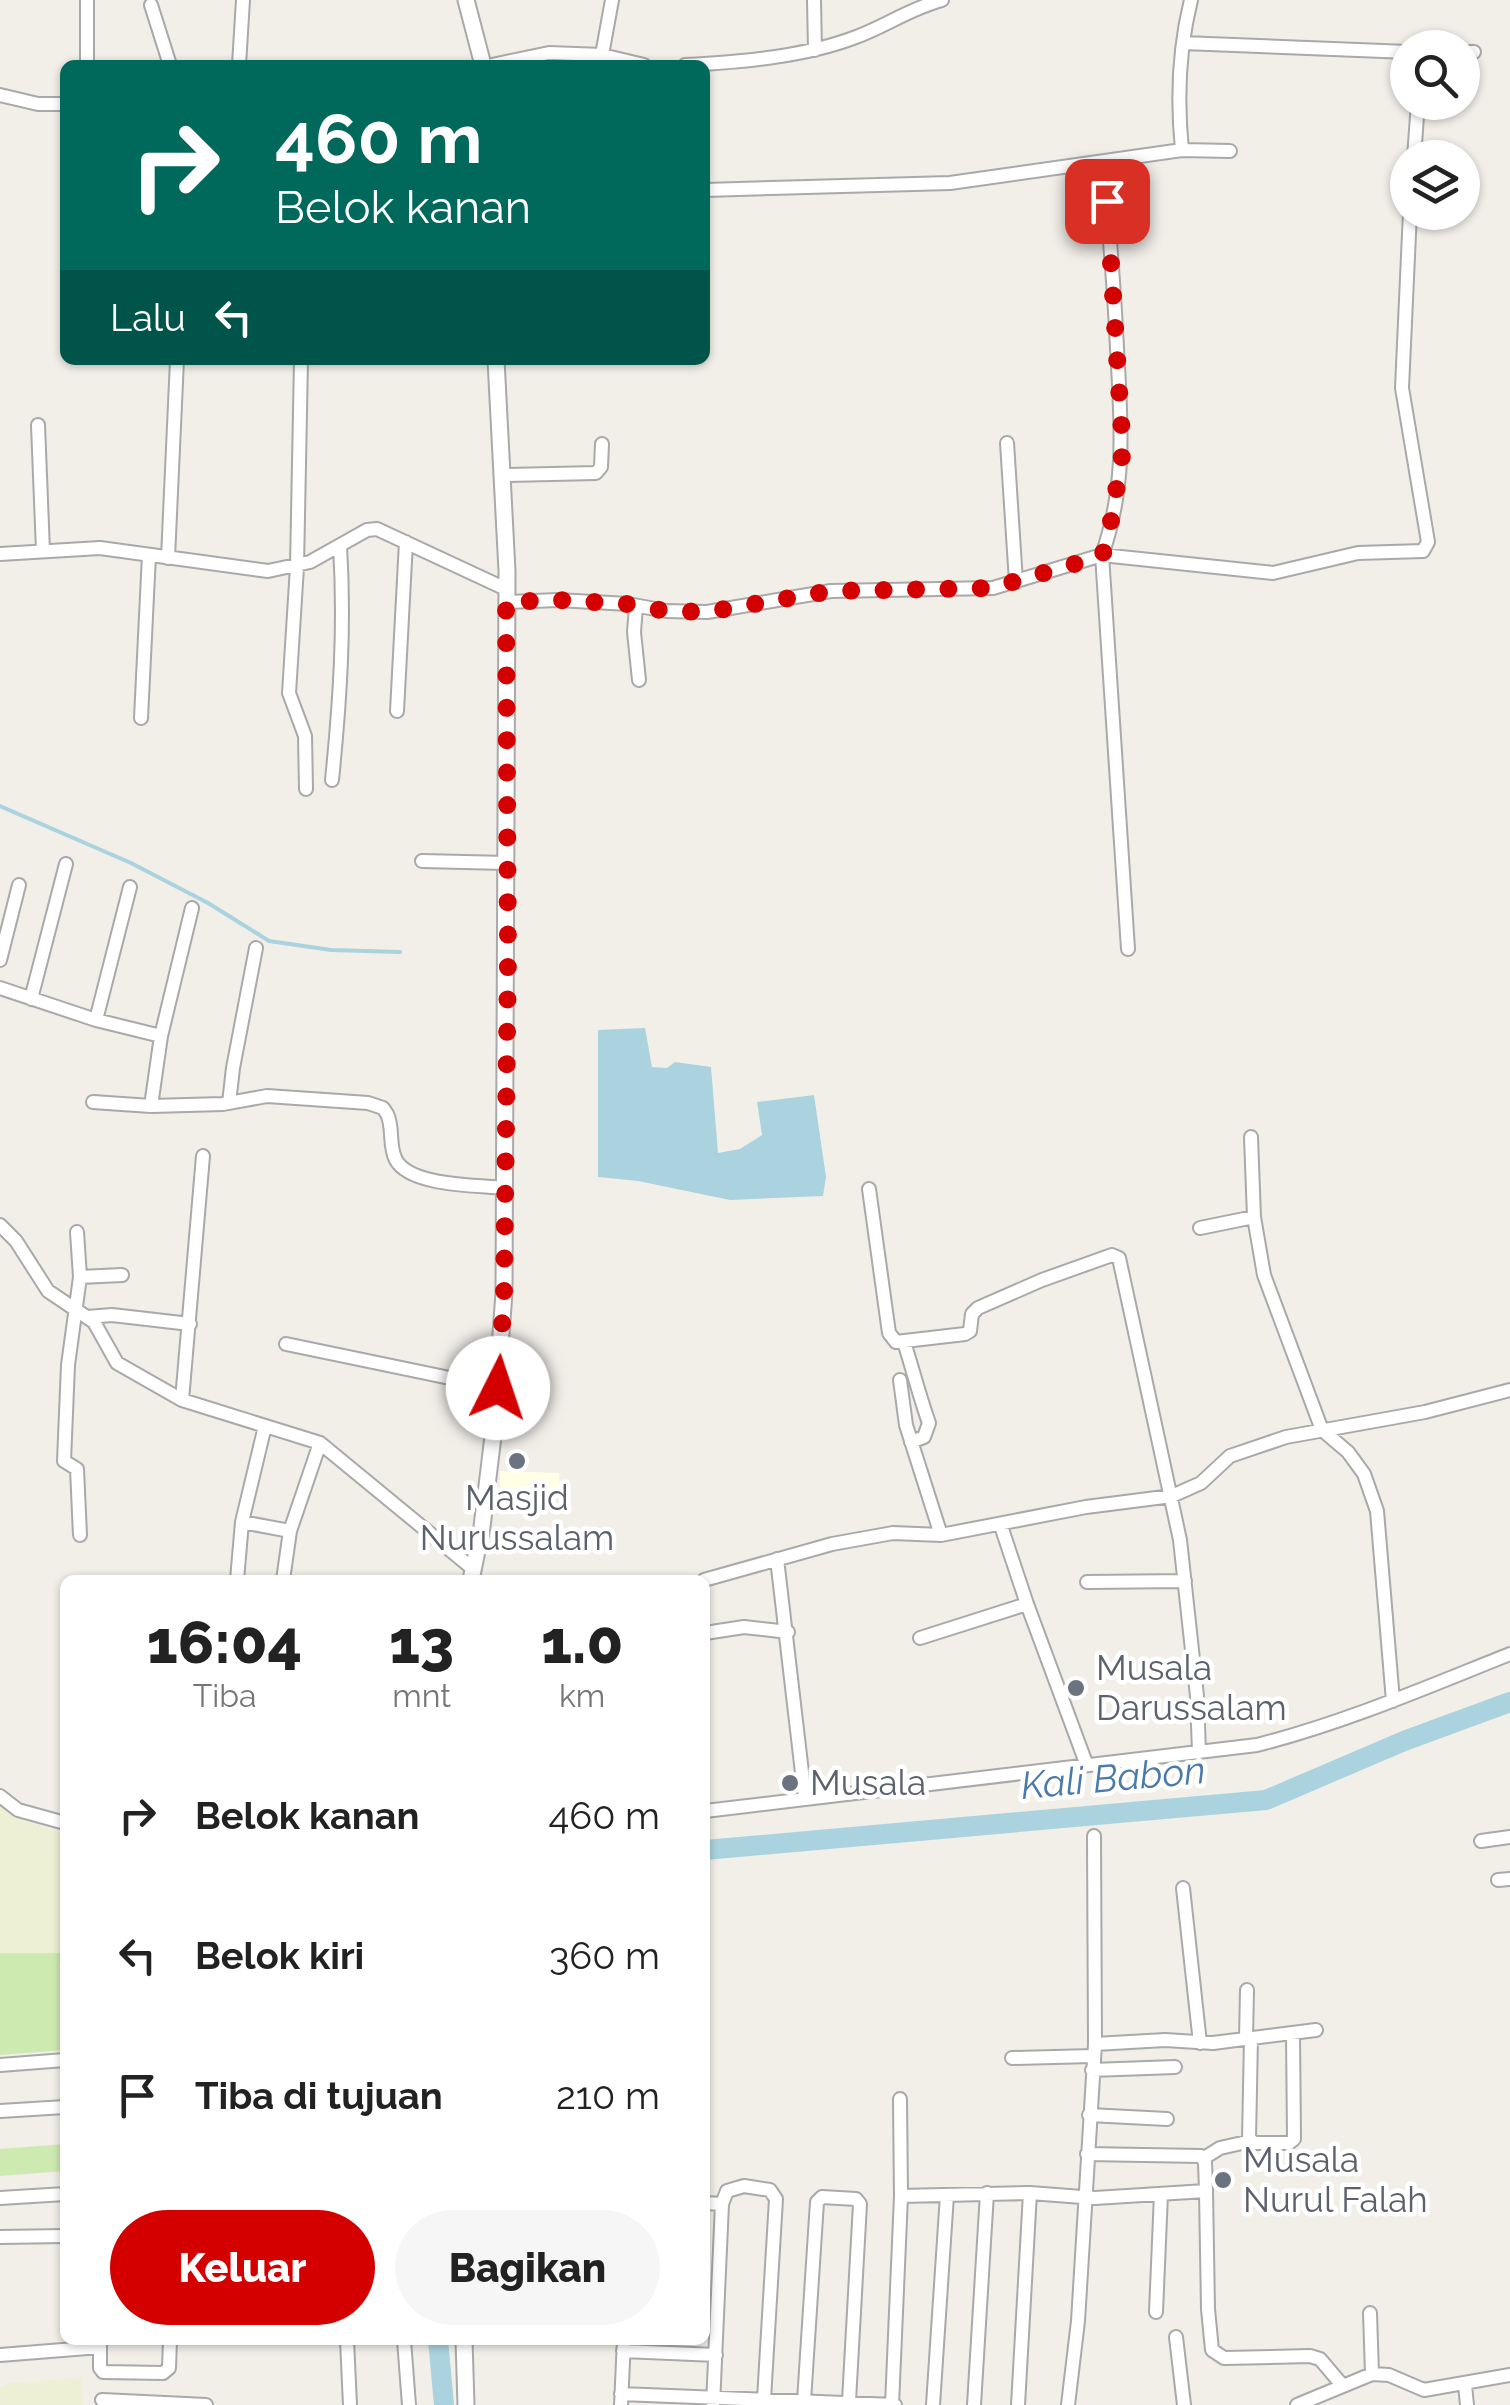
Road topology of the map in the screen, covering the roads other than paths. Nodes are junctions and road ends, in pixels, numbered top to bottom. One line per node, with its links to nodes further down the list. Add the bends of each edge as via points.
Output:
1 (87, 0): 13 (street)
2 (242, 0): 15 (street)
3 (466, 0): 16 (street)
4 (612, 0): 12 (street)
5 (814, 0): 10 (street)
6 (942, 0): 10 (street)
7 (1191, 0): 9 (street)
8 (151, 5): 14 (street)
9 (1183, 42): 11 (street); 22 (street)
10 (814, 50): 19 (street)
11 (1390, 51)
12 (602, 56): 17 (street, via 549,53); 18 (street)
13 (87, 60)
14 (168, 60)
15 (239, 60)
16 (482, 60)
17 (516, 60)
18 (621, 60)
19 (710, 62)
20 (0, 96): 21 (street)
21 (60, 104)
22 (1182, 150): 23 (street); 24 (street)
23 (1230, 151)
24 (1103, 163): 25 (street, via 950,183); 39 (street, via 1123,450)
25 (710, 190)
26 (1409, 230): 39 (street, via 1402,388 1427,548 1358,553 1272,573)
27 (177, 365): 40 (street)
28 (301, 365): 41 (street)
29 (496, 365): 33 (street)
30 (38, 425): 36 (street)
31 (1007, 443): 42 (street)
32 (602, 444): 33 (street, via 596,473)
33 (503, 475): 43 (street)
34 (406, 542): 35 (street, via 377,528); 43 (street); 46 (street)
35 (340, 546): 41 (street); 48 (street, via 343,666)
36 (42, 552): 37 (street); 38 (street, via 100,548)
37 (0, 554)
38 (149, 554): 40 (street); 47 (street)
39 (1102, 556): 42 (street); 57 (street)
40 (168, 558): 41 (street, via 268,570)
41 (298, 567): 49 (street, via 289,693 305,736)
42 (1016, 582): 44 (street, via 961,591 831,591 707,612)
43 (506, 595): 44 (street); 51 (street)
44 (636, 606): 45 (street)
45 (639, 680)
46 (398, 711)
47 (141, 718)
48 (332, 780)
49 (306, 790)
50 (422, 861): 51 (street)
51 (506, 863): 68 (street)
52 (66, 864): 60 (street)
53 (19, 885): 58 (street)
54 (130, 887): 61 (street)
55 (192, 908): 62 (street)
56 (256, 948): 64 (street)
57 (1128, 949)
58 (0, 960)
59 (0, 988): 60 (street)
60 (32, 999): 61 (street)
61 (96, 1020): 62 (street)
62 (161, 1036): 65 (street)
63 (94, 1102): 65 (street)
64 (229, 1103): 65 (street); 68 (street, via 267,1096 378,1105 390,1119 391,1146 406,1172)
65 (152, 1106)
66 (1252, 1137): 70 (street)
67 (203, 1156): 77 (street)
68 (503, 1188): 81 (street)
69 (869, 1189): 78 (street, via 889,1333 894,1342)
70 (1254, 1217): 72 (street); 85 (street, via 1264,1275)
71 (0, 1225): 76 (street, via 48,1291)
72 (1200, 1228)
73 (77, 1232): 75 (street)
74 (122, 1275): 75 (street)
75 (80, 1277): 76 (street)
76 (82, 1314): 77 (street); 83 (street, via 99,1329 117,1364); 92 (street, via 68,1365 64,1461 77,1469)
77 (190, 1324): 83 (street)
78 (904, 1342): 86 (street, via 929,1423 924,1438); 88 (street, via 965,1334 978,1308 1119,1258)
79 (286, 1344): 81 (street)
80 (900, 1380): 86 (street)
81 (498, 1388): 95 (street)
82 (1510, 1390): 85 (street)
83 (182, 1400): 84 (street)
84 (265, 1426): 87 (street); 89 (street)
85 (1322, 1430): 88 (street, via 1230,1456 1201,1483); 106 (street, via 1348,1452 1371,1489)
86 (911, 1442): 93 (street)
87 (320, 1443): 91 (street); 95 (street)
88 (1172, 1496): 90 (street); 99 (street)
89 (242, 1522): 91 (street); 96 (street)
90 (1002, 1526): 93 (street); 101 (street)
91 (290, 1531): 97 (street)
92 (80, 1535)
93 (941, 1536): 94 (street, via 893,1533)
94 (777, 1560): 98 (street); 103 (street)
95 (471, 1574)
96 (237, 1575)
97 (285, 1575)
98 (710, 1578)
99 (1185, 1581): 100 (street); 107 (street)
100 (1087, 1582)
101 (1027, 1604): 104 (street); 108 (street)
102 (710, 1631): 103 (street)
103 (788, 1632): 110 (street)
104 (920, 1638)
105 (1510, 1654): 106 (street)
106 (1393, 1700): 107 (street, via 1301,1734)
107 (1199, 1753): 108 (street)
108 (1086, 1763): 110 (street)
109 (0, 1796): 112 (street, via 18,1810)
110 (805, 1798): 111 (street)
111 (710, 1810)
112 (60, 1822)
113 (1094, 1836): 122 (street)
114 (1510, 1837): 115 (street)
115 (1481, 1841)
116 (1183, 1888): 121 (street)
117 (1247, 1990): 120 (street)
118 (1316, 2030): 119 (street)
119 (1293, 2033): 120 (street); 132 (street, via 1294,2139)
120 (1248, 2039): 121 (street); 132 (street)
121 (1200, 2043): 122 (street, via 1166,2040)
122 (1093, 2056): 123 (street); 126 (street); 130 (street)
123 (1012, 2058)
124 (60, 2060): 125 (street)
125 (0, 2065)
126 (1176, 2067)
127 (900, 2098): 141 (street)
128 (60, 2107): 129 (street)
129 (0, 2111)
130 (1089, 2115): 131 (street); 133 (street)
131 (1168, 2118)
132 (1251, 2142): 134 (street)
133 (1086, 2154): 134 (street); 143 (street)
134 (1204, 2158): 135 (street)
135 (1206, 2191): 139 (street); 164 (street, via 1212,2350 1224,2358 1310,2356)
136 (987, 2192): 137 (street); 140 (street); 178 (street)
137 (1030, 2193): 143 (street); 179 (street)
138 (60, 2194): 142 (street)
139 (1161, 2194): 143 (street); 150 (street)
140 (946, 2195): 141 (street); 177 (street)
141 (901, 2196): 176 (street)
142 (0, 2198)
143 (1086, 2198): 180 (street)
144 (710, 2203): 145 (street)
145 (722, 2204): 148 (street); 167 (street, via 727,2191 744,2186 770,2190 776,2199)
146 (60, 2236): 147 (street)
147 (0, 2237)
148 (712, 2258): 149 (street)
149 (711, 2310): 161 (street)
150 (1156, 2312)
151 (1370, 2313): 162 (street)
152 (1176, 2336): 181 (street)
153 (90, 2345): 160 (street)
154 (100, 2345): 155 (street, via 103,2372 163,2373)
155 (170, 2345)
156 (347, 2345): 173 (street)
157 (404, 2345): 174 (street)
158 (464, 2345): 175 (street)
159 (623, 2346): 161 (street); 166 (street)
160 (0, 2354)
161 (716, 2355): 171 (street)
162 (1372, 2374): 164 (street); 165 (street, via 1424,2390)
163 (1510, 2375): 165 (street)
164 (1342, 2385): 182 (street)
165 (1465, 2385): 183 (street)
166 (621, 2399): 171 (street)
167 (764, 2399): 169 (street); 171 (street)
168 (102, 2400): 172 (street)
169 (804, 2401): 170 (street); 170 (street, via 819,2199 859,2201)
170 (849, 2401): 176 (street)
171 (714, 2402)
172 (206, 2405)
173 (350, 2405)
174 (409, 2405)
175 (466, 2405)
176 (893, 2405)
177 (932, 2405)
178 (974, 2405)
179 (1018, 2405)
180 (1068, 2405)
181 (1184, 2405)
182 (1297, 2405)
183 (1468, 2405)

